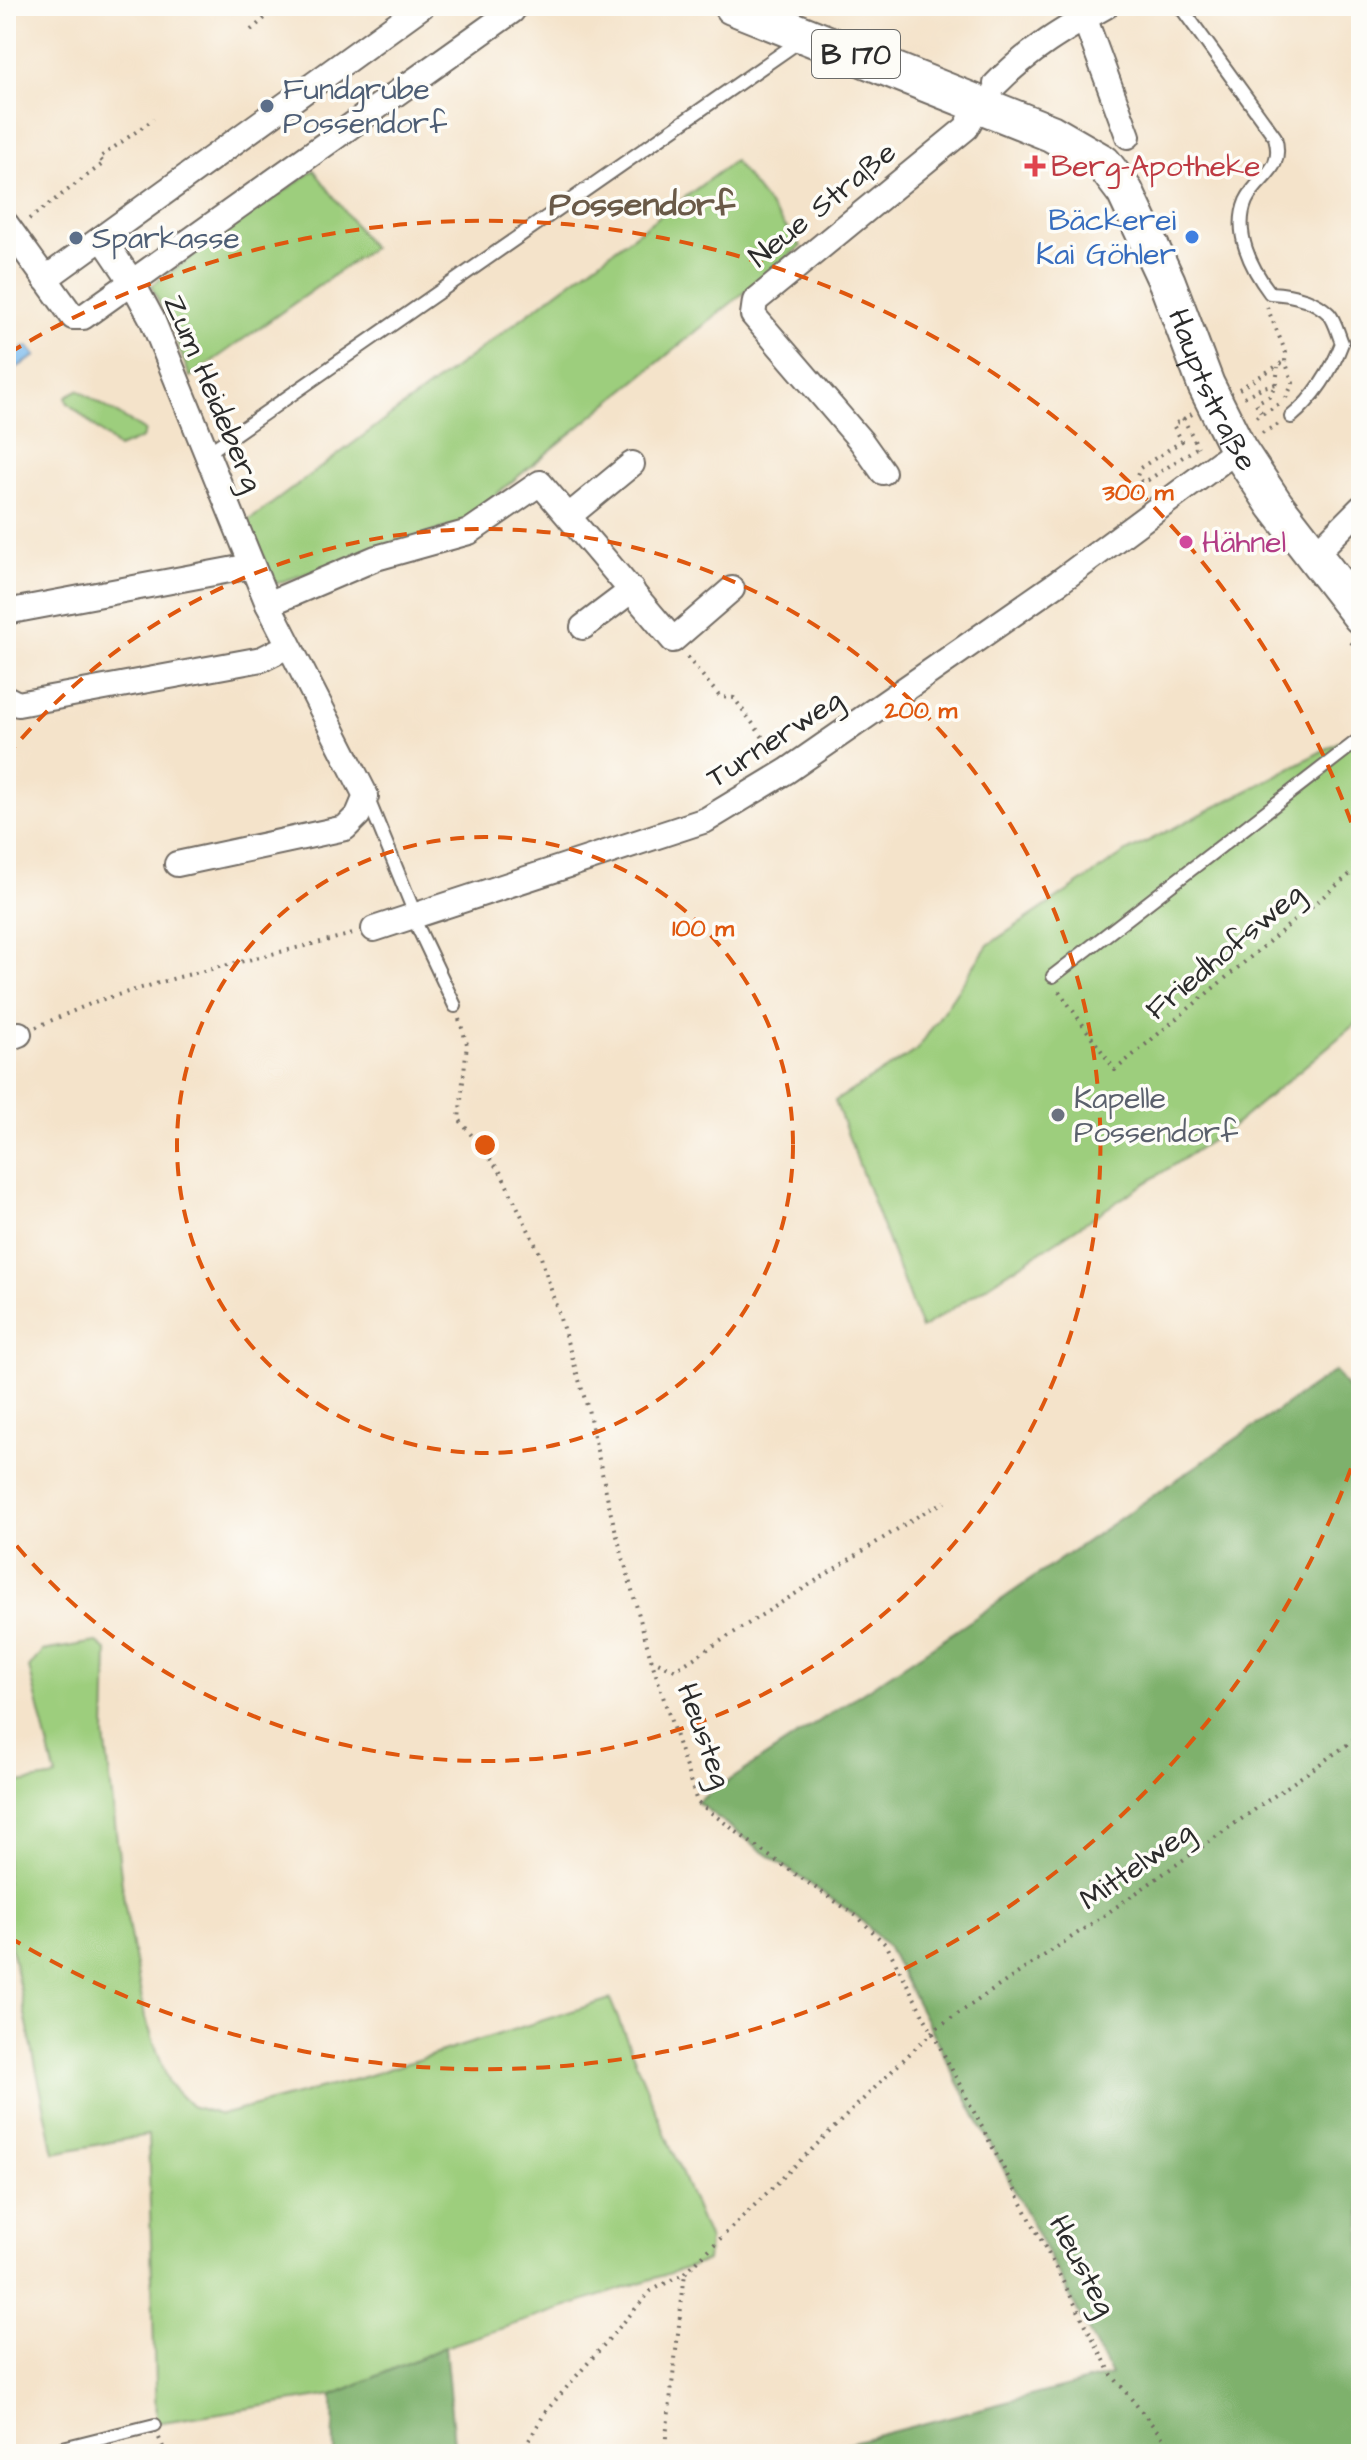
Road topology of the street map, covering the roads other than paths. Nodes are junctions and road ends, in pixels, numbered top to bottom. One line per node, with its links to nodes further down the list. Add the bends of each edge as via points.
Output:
1 (422, 6): 10 (street)
2 (515, 6): 12 (street)
3 (732, 6): 6 (main road, Hauptstraße / B 170)
4 (1180, 6): 13 (lane, via 1275,137 1274,168 1247,200 1240,227 1254,271 1270,293 1310,301 1331,315 1342,343 1328,372)
5 (1090, 10): 7 (street, Neue Straße, via 1050,37); 8 (street)
6 (808, 35): 7 (main road, Hauptstraße / B 170); 15 (lane)
7 (987, 94): 14 (main road, Hauptstraße / B 170, via 1103,163 1125,192 1206,385); 17 (street, Neue Straße, via 966,128 755,301 753,315)
8 (1128, 136)
9 (9, 228): 11 (street, Zum Heideberg)
10 (103, 239): 11 (street); 12 (street)
11 (45, 279): 12 (street, Zum Heideberg, via 73,317 83,317)
12 (132, 282): 15 (street, Zum Heideberg)
13 (1291, 417)
14 (1248, 442): 20 (main road, Hauptstraße / B 170, via 1275,505); 33 (street, Turnerweg, via 1059,582 787,771 706,820)
15 (206, 454): 21 (street, Zum Heideberg)
16 (632, 464): 19 (street)
17 (883, 472)
18 (1361, 508): 20 (street)
19 (569, 516): 23 (street); 24 (street, via 540,483 469,532 376,558)
20 (1314, 555): 26 (main road, Hauptstraße / B 170)
21 (251, 566): 24 (street, Zum Heideberg); 25 (street)
22 (732, 589): 23 (street, via 673,640)
23 (632, 590): 27 (street)
24 (268, 604): 28 (street, Zum Heideberg)
25 (6, 612)
26 (1361, 616)
27 (583, 627)
28 (288, 646): 29 (street, via 262,659 18,704); 31 (street, Zum Heideberg)
29 (6, 698)
30 (1361, 738): 35 (lane)
31 (366, 796): 32 (street, via 345,828); 33 (lane)
32 (177, 864)
33 (413, 914): 34 (street, Turnerweg); 36 (lane)
34 (374, 929)
35 (1053, 979)
36 (455, 1006)
37 (155, 2425): 38 (lane)
38 (39, 2454)

